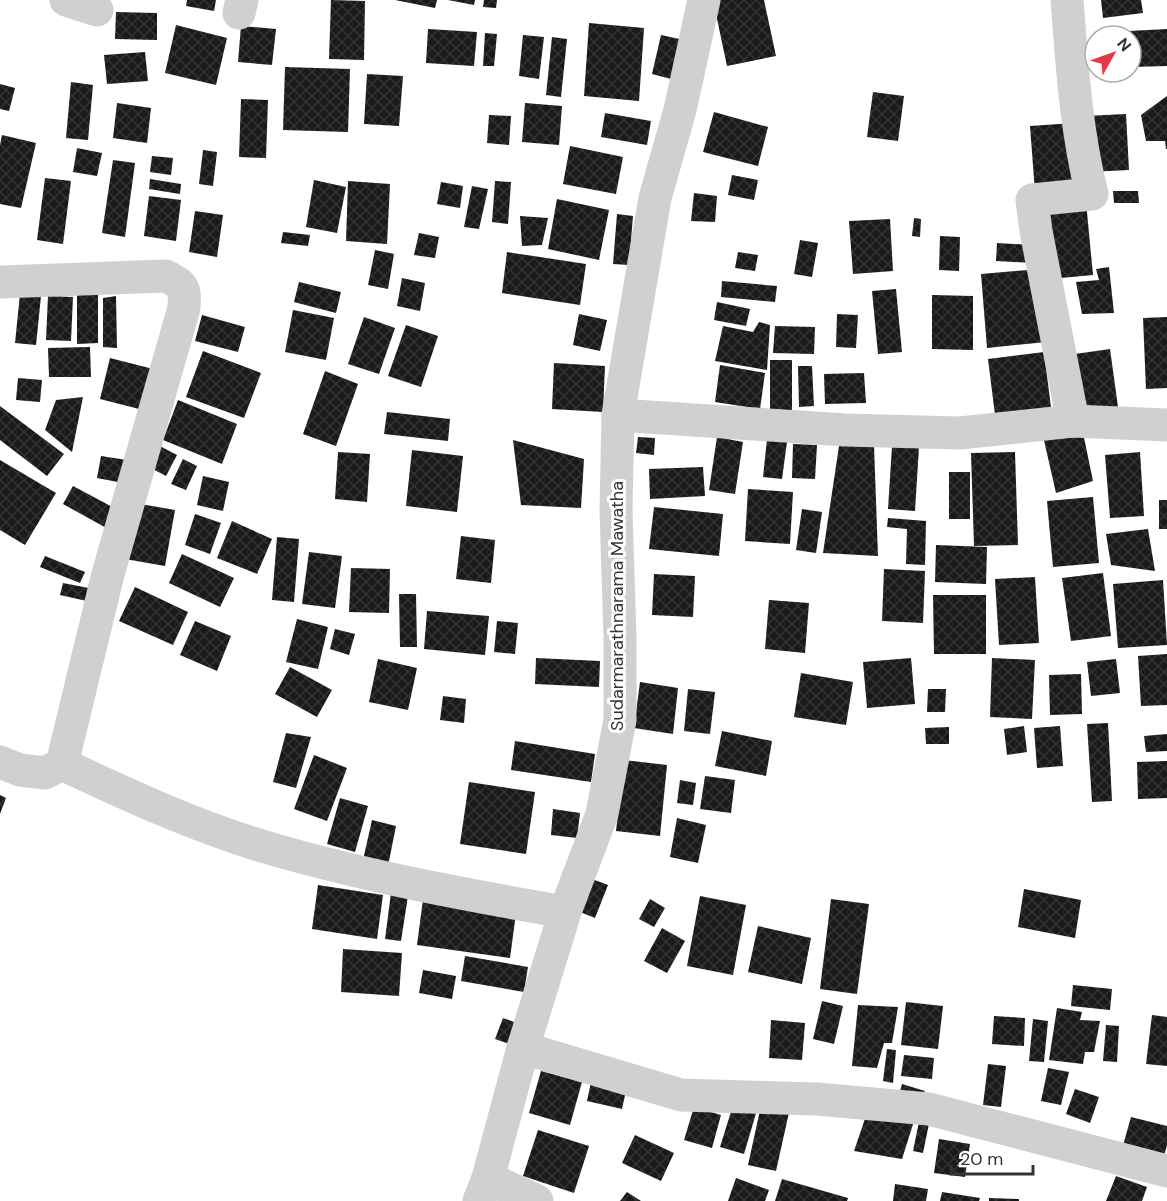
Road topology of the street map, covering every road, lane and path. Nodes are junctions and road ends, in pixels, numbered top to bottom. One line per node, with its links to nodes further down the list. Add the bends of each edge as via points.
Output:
1 (66, 0): 4 (street)
2 (704, 0): 6 (street, Sudarmarathnarama Mawatha, via 680,110 655,198)
3 (1067, 0): 7 (street, via 1084,163 1092,194 1032,200)
4 (97, 10)
5 (0, 282): 10 (street, via 166,276 180,283 185,292 184,308 108,574)
6 (618, 415): 7 (street, via 845,430 960,433); 11 (street, Sudarmarathnarama Mawatha, via 620,720 602,814)
7 (1073, 422): 8 (street)
8 (1167, 425)
9 (0, 762): 10 (street, via 20,770 45,773)
10 (62, 764): 11 (street, via 166,812 271,849 420,887)
11 (565, 912): 12 (street, Sudarmarathnarama Mawatha)
12 (523, 1048): 13 (street, via 681,1095 817,1099 929,1109); 14 (street, Sudarmarathnarama Mawatha)
13 (1167, 1171)
14 (483, 1189): 15 (street)
15 (537, 1201)

